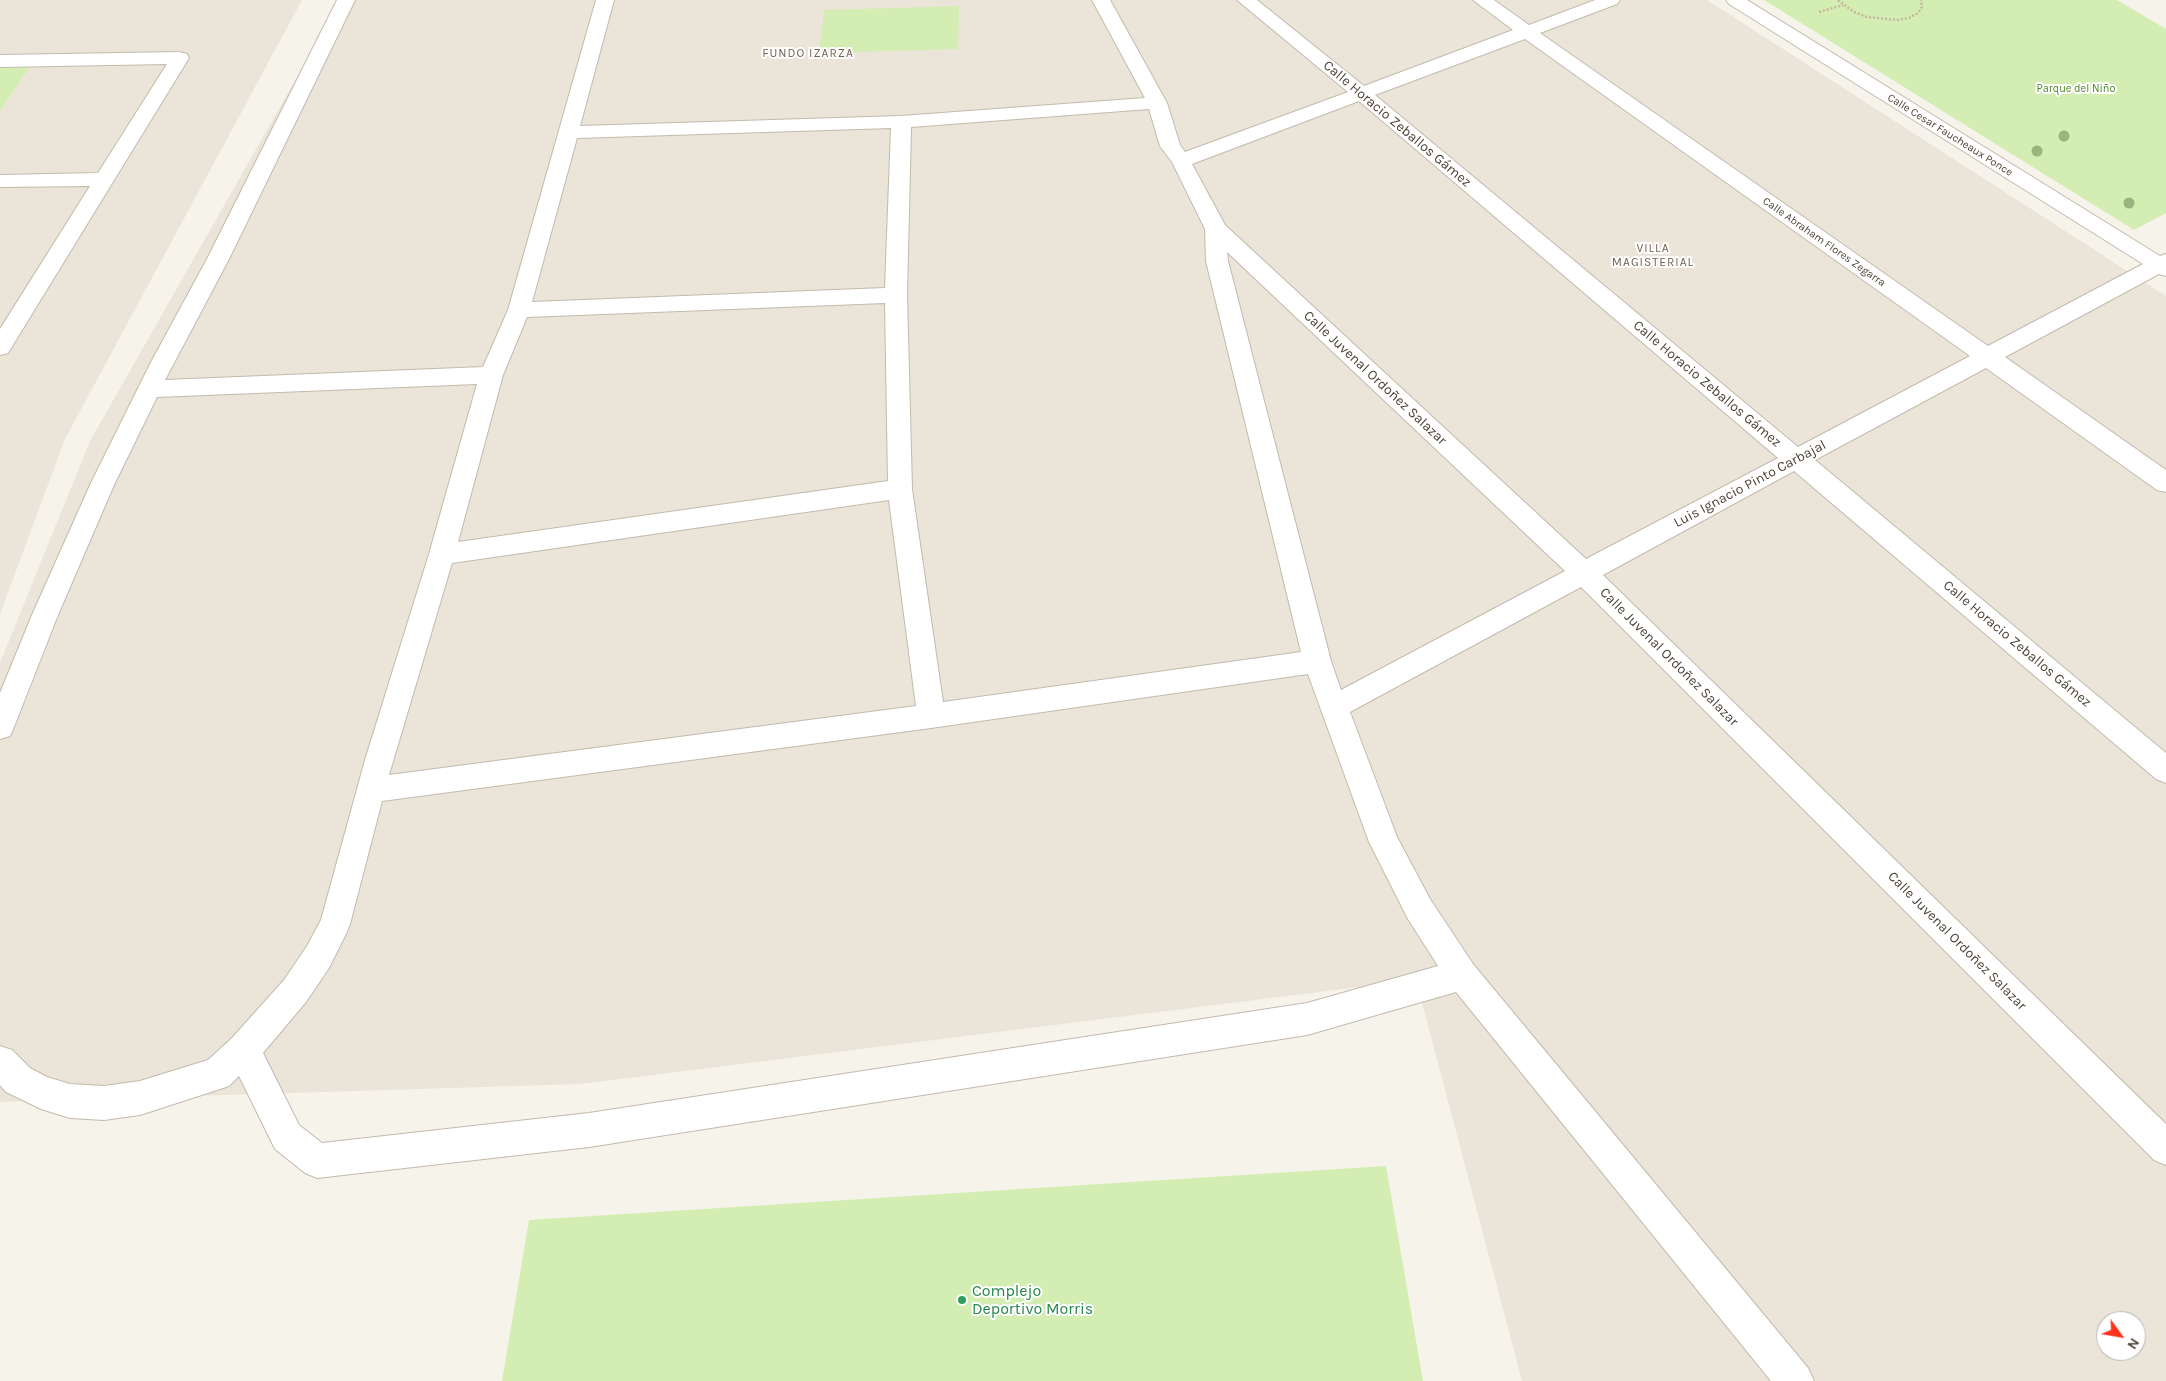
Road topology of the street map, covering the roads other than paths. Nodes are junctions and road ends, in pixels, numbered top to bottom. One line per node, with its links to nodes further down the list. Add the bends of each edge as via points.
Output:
1 (346, 0): 24 (street, via 218,259)
2 (605, 0): 13 (street)
3 (1101, 0): 11 (street, Calle Juvenal Ordoñez Salazar)
4 (1246, 0): 10 (street, Calle Horacio Zeballos Gámez)
5 (1482, 0): 8 (street, Calle Abraham Flores Zegarra)
6 (1611, 0): 8 (street)
7 (1735, 0): 18 (street, Calle Cesar Faucheaux Ponce)
8 (1527, 32): 10 (street); 22 (street, Calle Abraham Flores Zegarra)
9 (0, 61): 15 (street, via 180,58)
10 (1362, 94): 14 (street); 25 (street, Calle Horacio Zeballos Gámez)
11 (1157, 103): 12 (street); 14 (street, Calle Juvenal Ordoñez Salazar, via 1170,146)
12 (901, 122): 13 (street); 19 (street)
13 (569, 132): 20 (street)
14 (1182, 161): 17 (street, Calle Juvenal Ordoñez Salazar)
15 (105, 179): 16 (street); 21 (street)
16 (0, 180)
17 (1216, 229): 29 (street, Calle Juvenal Ordoñez Salazar); 30 (street, via 1217,261)
18 (2164, 265): 22 (street, Luis Ignacio Pinto Carbajal)
19 (896, 295): 20 (street); 27 (street)
20 (518, 310): 23 (street)
21 (3, 339)
22 (1988, 357): 25 (street, Luis Ignacio Pinto Carbajal); 26 (street, Calle Abraham Flores Zegarra)
23 (491, 375): 24 (street); 28 (street)
24 (149, 389): 33 (street, via 102,485)
25 (1797, 459): 29 (street, Luis Ignacio Pinto Carbajal); 34 (street, Calle Horacio Zeballos Gámez)
26 (2166, 484)
27 (900, 489): 28 (street); 32 (street)
28 (442, 554): 35 (street)
29 (1584, 573): 31 (street, Luis Ignacio Pinto Carbajal); 39 (street, Calle Juvenal Ordoñez Salazar)
30 (1317, 661): 31 (street); 32 (street)
31 (1334, 707): 36 (street, via 1384,842 1419,909)
32 (931, 716): 35 (street)
33 (0, 727)
34 (2166, 770)
35 (371, 790): 37 (street, via 336,924 295,991)
36 (1462, 975): 37 (street, via 1307,1019 589,1130 317,1161 287,1138); 40 (street)
37 (244, 1050): 38 (street, via 217,1074 140,1098 104,1102 70,1101 41,1092 18,1080)
38 (0, 1062)
39 (2166, 1148)
40 (1795, 1381)

